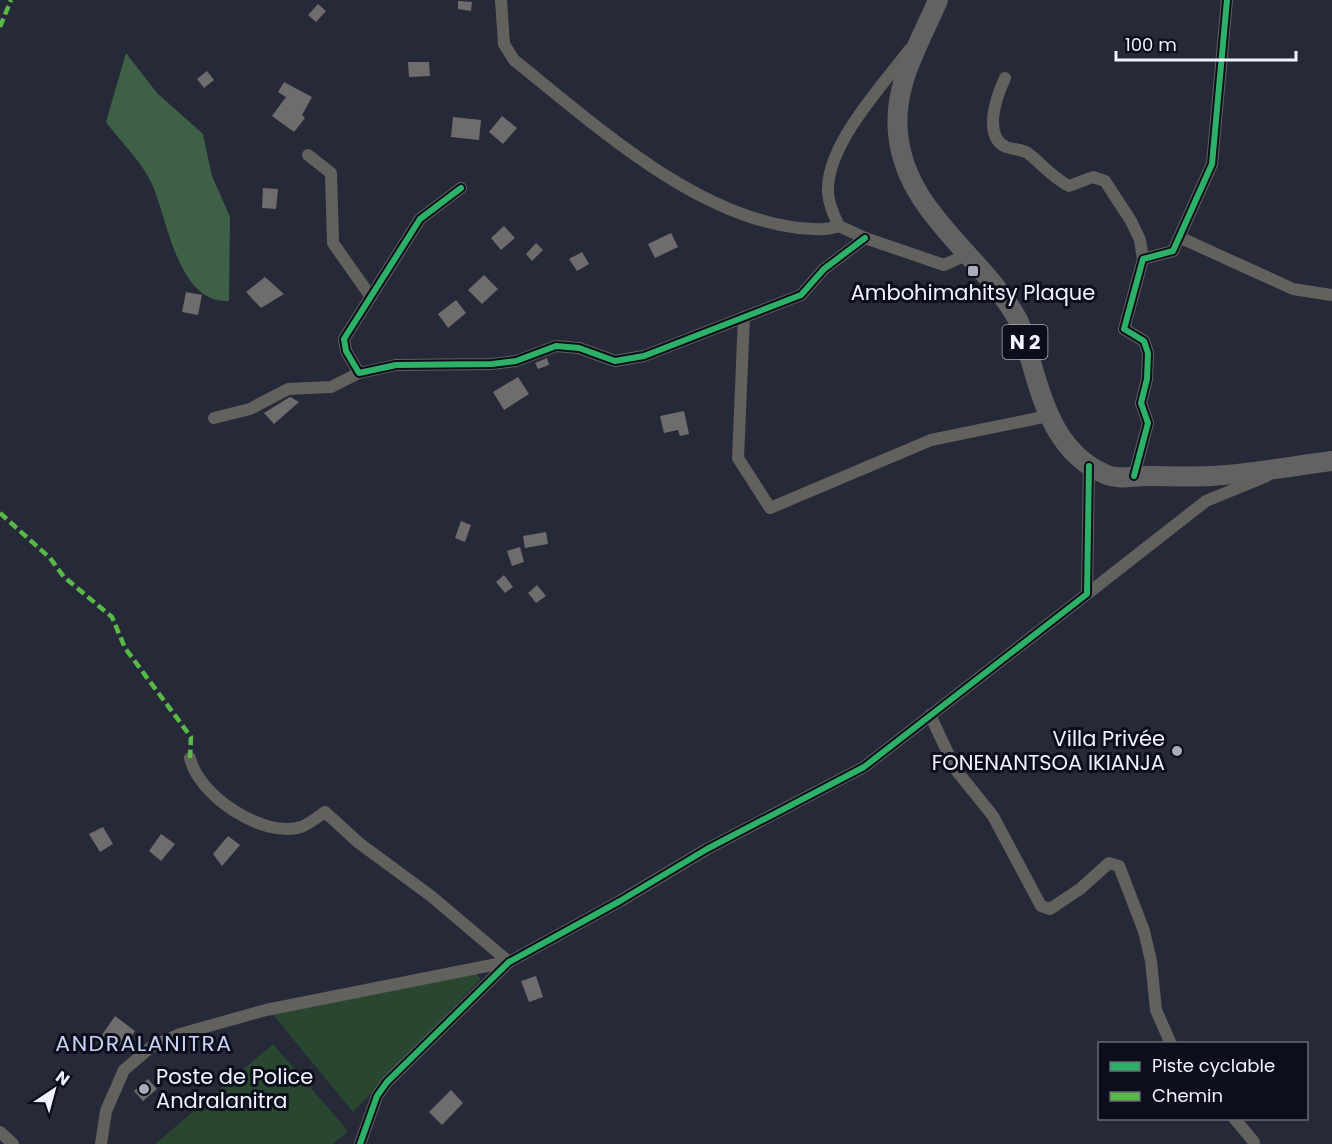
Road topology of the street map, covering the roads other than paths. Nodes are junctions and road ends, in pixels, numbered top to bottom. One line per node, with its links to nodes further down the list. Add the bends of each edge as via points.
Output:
1 (501, 0): 8 (street, via 504,44 514,60 636,156 732,212 770,224 827,231)
2 (938, 0): 4 (main road, N 2)
3 (1227, 0): 10 (street, via 1212,164)
4 (927, 27): 8 (street, via 847,134 831,166 827,188); 11 (main road, N 2, via 903,78 897,133 906,171 926,207)
5 (1005, 78): 12 (street, via 996,96 993,123 999,141 1006,147 1027,152 1053,177 1069,186 1093,177 1106,181 1131,221)
6 (308, 155): 14 (street, via 331,173 333,243)
7 (461, 188): 14 (street, via 420,219)
8 (839, 226): 9 (street)
9 (865, 238): 11 (street, via 944,265); 15 (street, via 824,269 801,295)
10 (1180, 238): 12 (street, via 1173,252); 13 (street, via 1293,288)
11 (966, 255): 17 (main road, N 2, via 1019,322)
12 (1143, 259): 22 (street, via 1124,329 1144,341 1148,353 1142,403 1148,423)
13 (1332, 295)
14 (371, 297): 16 (street, via 344,339 346,351)
15 (744, 317): 16 (street, via 644,356 615,361 579,348 556,346 516,361 396,365); 17 (street, via 738,458 770,508 931,440)
16 (359, 373): 18 (street, via 331,387 288,389 250,409)
17 (1048, 416): 21 (main road, N 2, via 1063,441)
18 (214, 418)
19 (1332, 461): 20 (main road, N 2)
20 (1293, 465): 22 (main road, N 2, via 1211,476); 23 (street, via 1206,501)
21 (1089, 466): 22 (main road, N 2, via 1119,478); 23 (street)
22 (1134, 476)
23 (1087, 594): 24 (street)
24 (930, 715): 26 (street, via 864,767 716,844); 27 (street, via 956,770 993,816 1041,906 1050,909 1109,863 1119,866 1143,931 1151,961 1156,1010)
25 (190, 758): 26 (street, via 202,783 255,823 273,828 301,827 325,812)
26 (509, 962): 32 (street, via 266,1010 180,1034 151,1047 124,1070 106,1111); 33 (street, via 387,1082 377,1096)
27 (1170, 1042)
28 (1235, 1120): 30 (street)
29 (0, 1132): 31 (street)
30 (1254, 1142)
31 (13, 1144)
32 (102, 1144)
33 (360, 1144)

